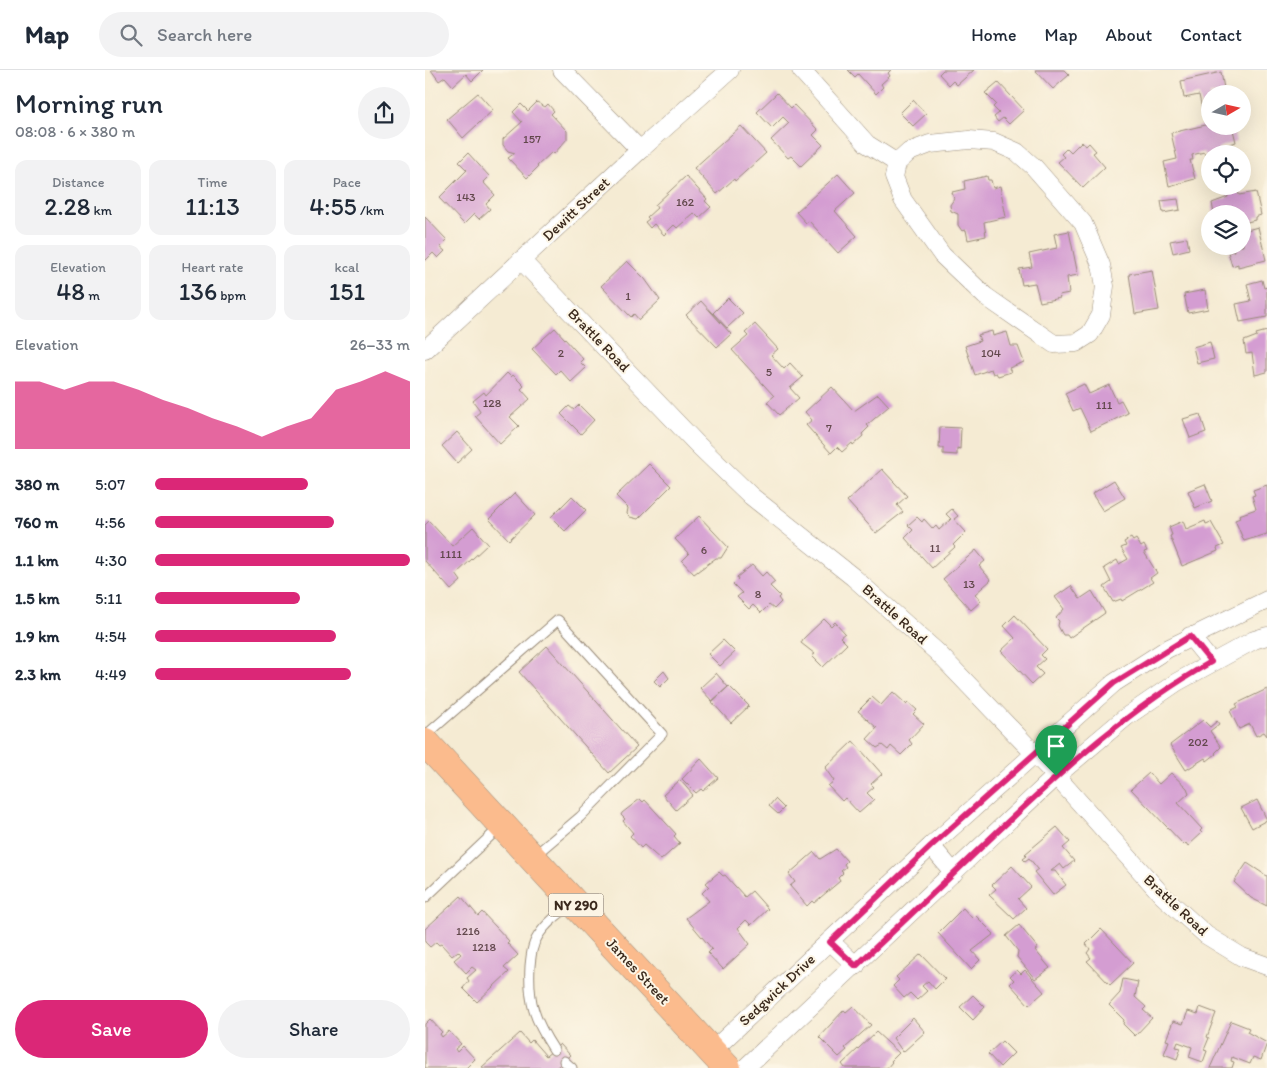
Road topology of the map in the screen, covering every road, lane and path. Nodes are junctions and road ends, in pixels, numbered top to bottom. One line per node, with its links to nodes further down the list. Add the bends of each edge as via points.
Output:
1 (562, 70): 4 (street)
2 (730, 70): 4 (street, Dewitt Street)
3 (801, 70): 5 (street, via 867,144)
4 (640, 150): 6 (street, Dewitt Street)
5 (897, 163): 5 (street, via 894,177 903,200 943,255 985,296 1054,344 1076,343 1090,334 1101,315 1105,286 1101,265 1083,223 1034,167 1017,152 994,142 969,140 930,144 909,152)
6 (521, 260): 7 (street, Dewitt Street); 14 (street, Brattle Road, via 733,479 853,577 937,652)
7 (425, 350)
8 (1267, 600): 9 (street, Sedgwick Drive)
9 (1190, 636): 11 (street); 14 (street, Sedgwick Drive, via 1114,683)
10 (1267, 636): 11 (street)
11 (1211, 662): 15 (street, via 1126,717)
12 (425, 736): 18 (lane, via 558,620 662,734 579,817)
13 (425, 742): 16 (main road, James Street / NY 290)
14 (1033, 753): 15 (street, Brattle Road); 17 (street, Sedgwick Drive)
15 (1056, 776): 19 (street); 24 (street, Brattle Road, via 1177,909 1206,935)
16 (503, 825): 18 (main road, James Street / NY 290); 20 (lane)
17 (931, 846): 19 (street); 22 (street, Sedgwick Drive)
18 (532, 857): 21 (main road, James Street / NY 290)
19 (954, 872): 23 (street)
20 (425, 898)
21 (574, 902): 25 (lane, via 538,935 530,962 529,996 539,1026); 27 (main road, James Street / NY 290)
22 (830, 942): 23 (street); 27 (street, Sedgwick Drive)
23 (856, 966): 27 (street)
24 (1267, 966)
25 (554, 1050)
26 (564, 1061): 28 (lane)
27 (724, 1063)
28 (572, 1068)

